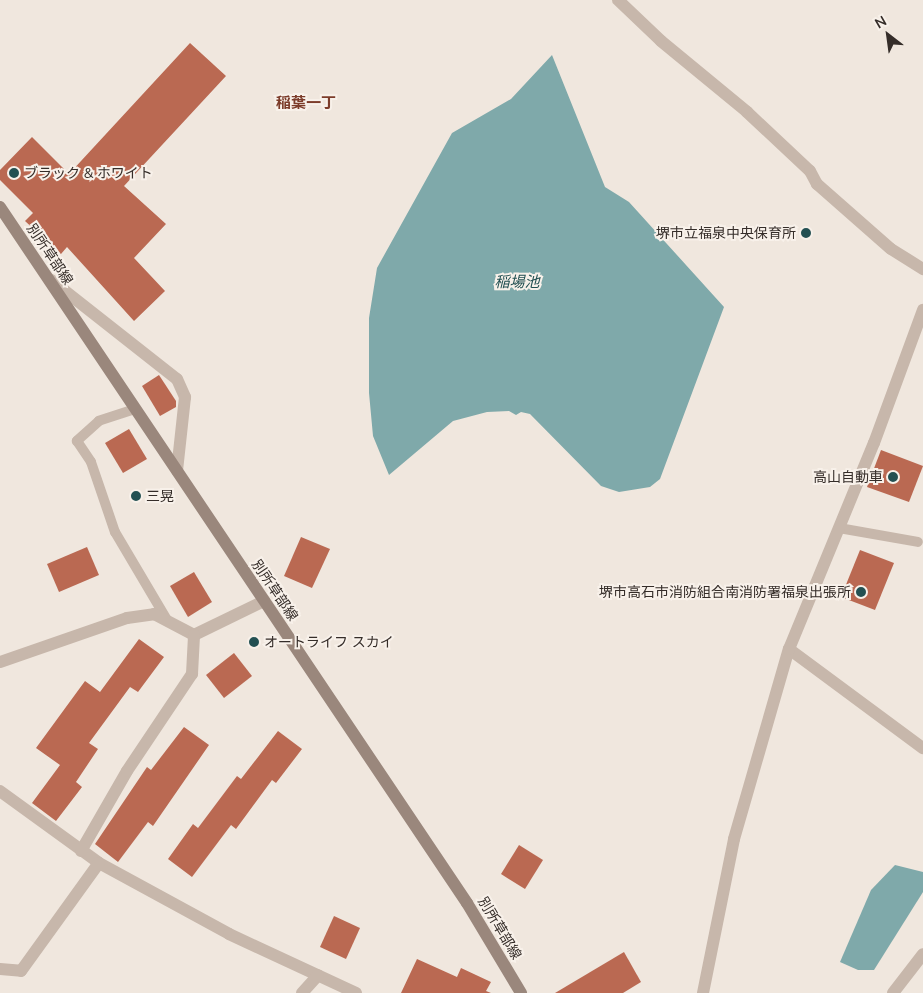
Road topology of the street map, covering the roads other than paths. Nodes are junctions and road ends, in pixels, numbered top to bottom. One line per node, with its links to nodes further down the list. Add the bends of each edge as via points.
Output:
1 (618, 0): 3 (street, via 661,41 747,112 810,171 817,184 868,229 891,249)
2 (0, 207): 4 (main road, 別所草部線)
3 (923, 269)
4 (46, 276): 6 (main road, 別所草部線); 7 (street, via 177,379 185,397)
5 (923, 310): 8 (street)
6 (135, 409): 7 (main road, 別所草部線); 11 (lane, via 99,421 77,442 91,462 115,532)
7 (177, 471): 10 (main road, 別所草部線)
8 (839, 528): 9 (lane); 13 (street)
9 (918, 542)
10 (264, 601): 12 (street); 24 (main road, 別所草部線, via 467,903)
11 (167, 620): 12 (street); 14 (street, via 154,614 128,618)
12 (194, 635): 17 (street, via 192,674 127,771)
13 (789, 649): 15 (street); 25 (street, via 734,840)
14 (0, 662)
15 (923, 748)
16 (0, 791): 17 (street)
17 (81, 851): 18 (street)
18 (99, 863): 20 (street, via 20,971); 21 (street, via 229,934)
19 (923, 954): 26 (street)
20 (0, 969)
21 (318, 975): 22 (street); 23 (street)
22 (302, 993)
23 (356, 993)
24 (521, 993)
25 (703, 993)
26 (893, 993)

